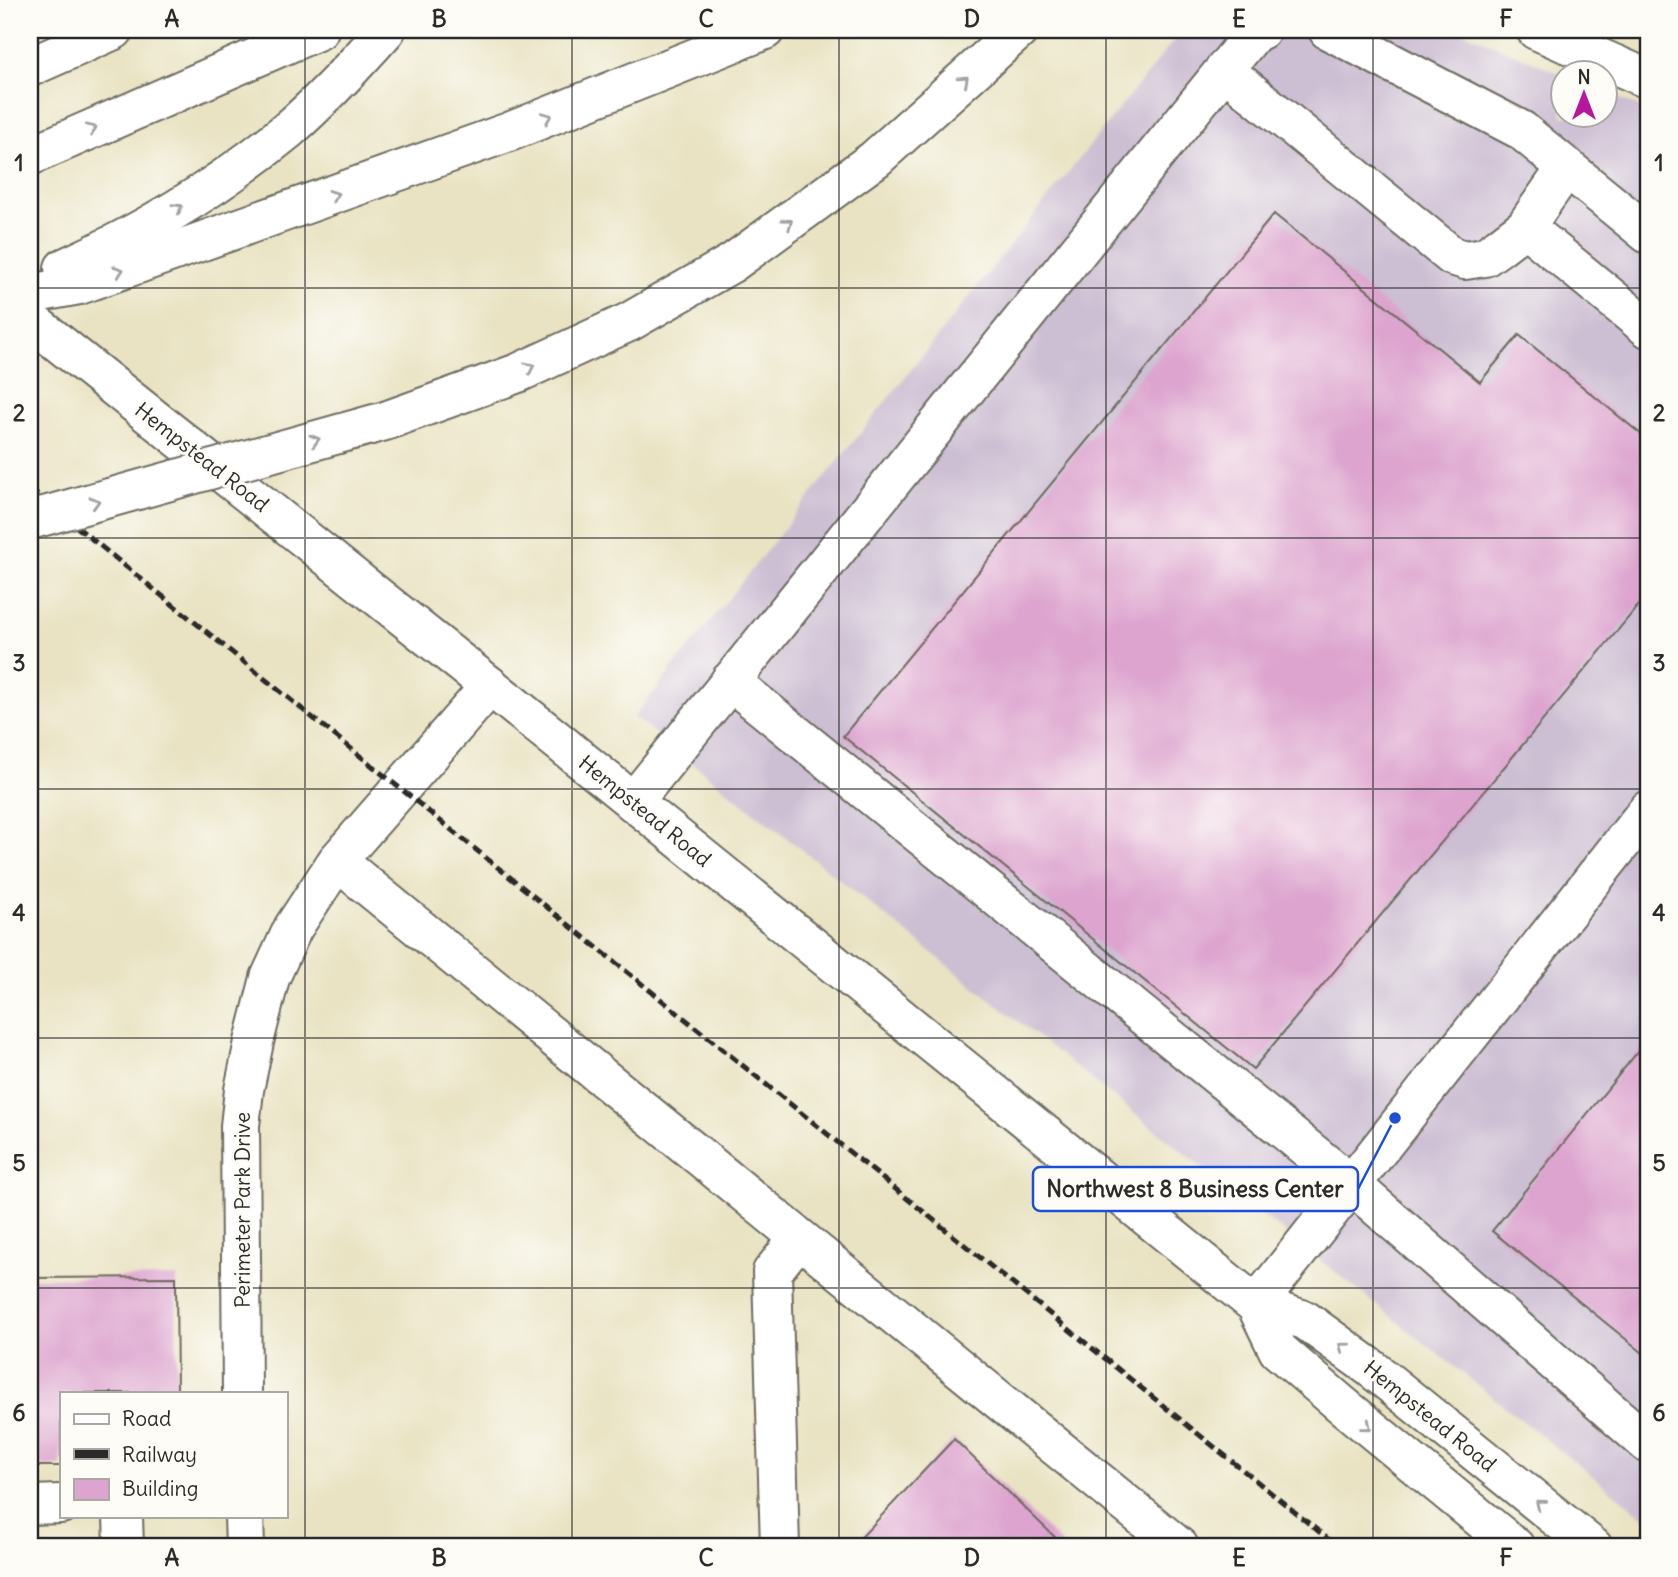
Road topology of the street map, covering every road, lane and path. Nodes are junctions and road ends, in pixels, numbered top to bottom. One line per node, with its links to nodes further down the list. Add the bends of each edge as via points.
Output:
1 (114, 30): 9 (main road)
2 (319, 30): 12 (main road, one-way to 2)
3 (386, 30): 16 (main road, one-way to 3, via 145,228 242,166 329,92)
4 (765, 30): 17 (main road, one-way to 4, via 79,285 496,137)
5 (1019, 30): 20 (main road, one-way to 5, bridge, via 385,421 518,373 629,322 732,262 875,159)
6 (1261, 30): 10 (main road)
7 (1328, 30): 13 (main road, via 1521,130)
8 (1535, 30): 11 (main road)
9 (30, 67)
10 (1224, 70): 14 (main road, via 1452,256 1465,260 1485,257); 21 (main road)
11 (1648, 79)
12 (30, 156)
13 (1567, 167): 14 (main road); 15 (main road)
14 (1525, 227): 19 (main road)
15 (1648, 234)
16 (30, 283)
17 (30, 294)
18 (30, 320): 22 (main road, Hempstead Road)
19 (1648, 328)
20 (30, 520)
21 (730, 681): 23 (main road); 26 (main road)
22 (490, 686): 23 (main road, Hempstead Road); 25 (main road, Perimeter Park Drive)
23 (633, 802): 28 (main road, Hempstead Road)
24 (1648, 810): 26 (main road)
25 (337, 861): 27 (main road); 29 (main road, Perimeter Park Drive, via 293,928 270,978 244,1090 240,1126)
26 (1352, 1185): 28 (main road); 30 (main road)
27 (799, 1238): 37 (main road, via 772,1272); 38 (main road)
28 (1256, 1306): 39 (main road, Hempstead Road, one-way to 39, via 1278,1350); 40 (main road, Hempstead Road, one-way to 28, via 1305,1320)
29 (242, 1392)
30 (1648, 1444)
31 (60, 1504): 32 (main road)
32 (30, 1505)
33 (123, 1518): 35 (main road)
34 (244, 1518): 36 (main road)
35 (124, 1547)
36 (245, 1547)
37 (780, 1547)
38 (1179, 1547)
39 (1516, 1547)
40 (1593, 1547)

